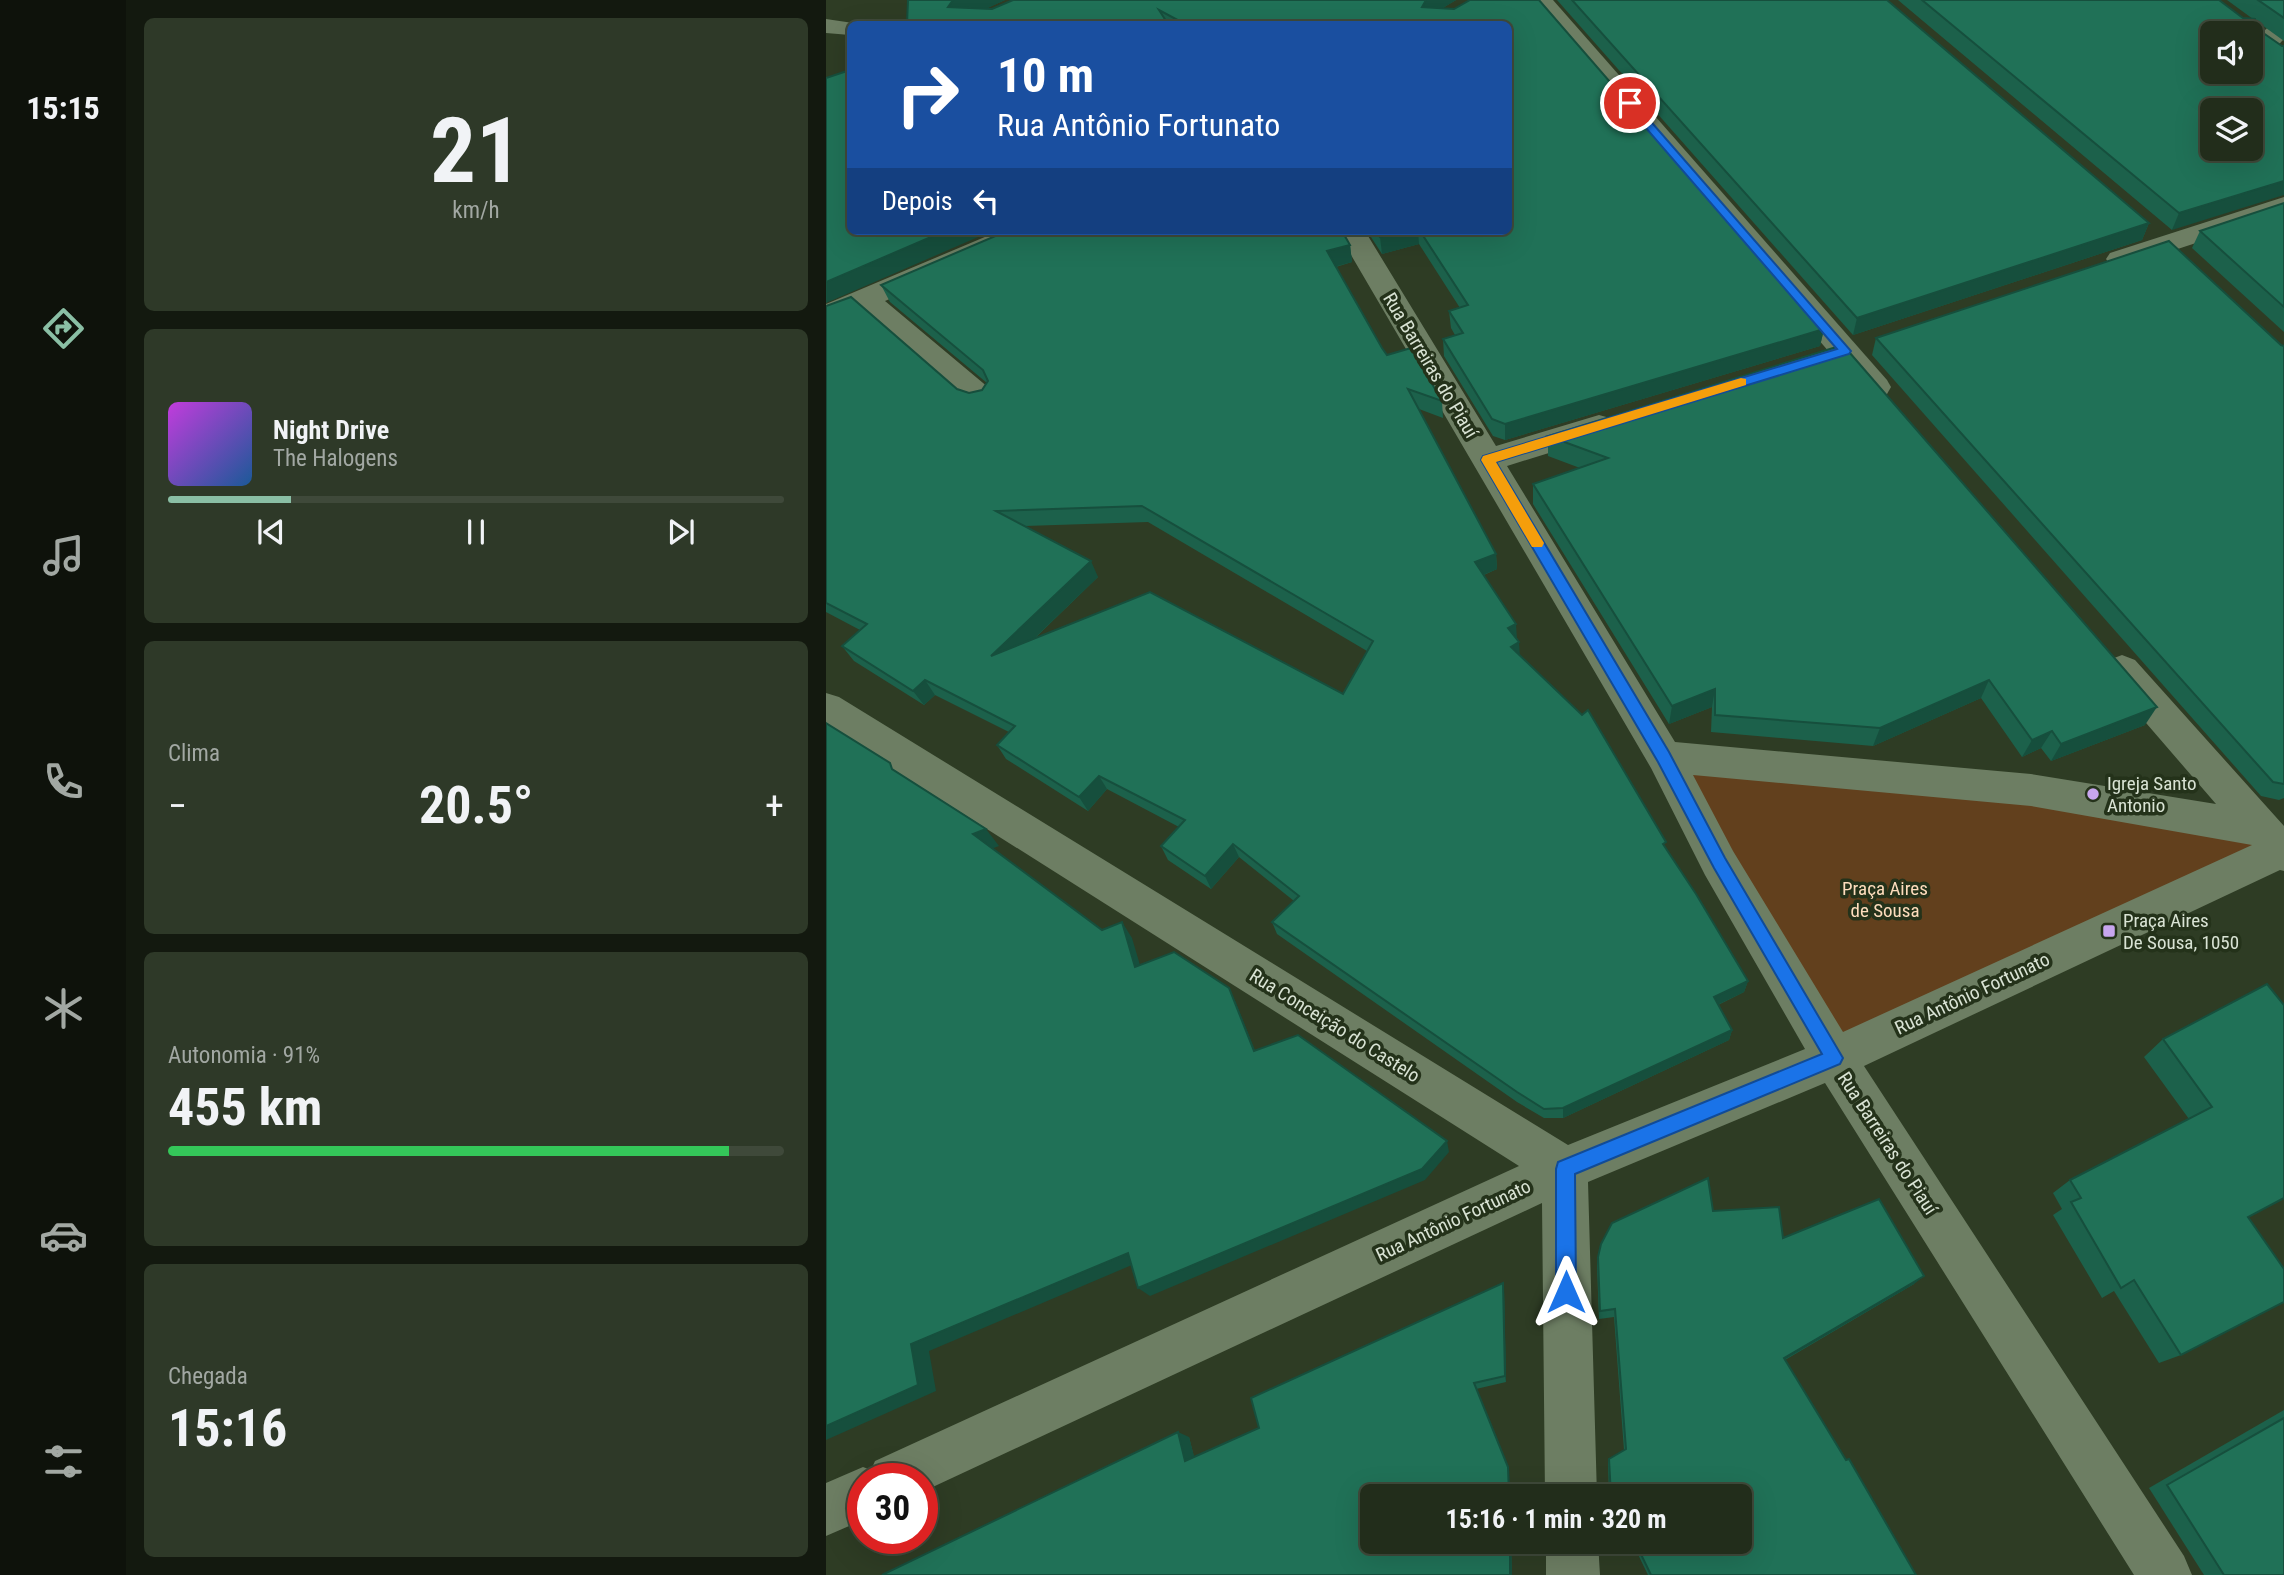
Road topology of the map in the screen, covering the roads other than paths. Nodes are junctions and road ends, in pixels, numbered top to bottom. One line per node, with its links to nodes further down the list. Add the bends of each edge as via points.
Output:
1 (1540, 0): 13 (street)
2 (2284, 25): 5 (street)
3 (826, 26): 4 (street)
4 (847, 28)
5 (2266, 42)
6 (2284, 205): 9 (street)
7 (1014, 235): 10 (street)
8 (1354, 235): 15 (street, Rua Barreiras do Piauí)
9 (2089, 269)
10 (865, 299): 11 (street); 12 (street)
11 (826, 316)
12 (978, 396)
13 (1899, 413)
14 (1620, 419): 15 (street)
15 (1488, 460): 18 (street, Rua Barreiras do Piauí)
16 (2107, 652): 19 (street)
17 (826, 708): 21 (street, Rua Conceição do Castelo)
18 (1664, 757): 19 (street, via 2019,789); 20 (street, Rua Barreiras do Piauí, via 1719,863)
19 (2277, 845): 20 (street, Rua Antônio Fortunato)
20 (1834, 1058): 21 (street, Rua Antônio Fortunato); 28 (street, Rua Barreiras do Piauí)
21 (1565, 1169): 22 (street, Rua Antônio Fortunato); 23 (street)
22 (928, 1463)
23 (1571, 1484)
24 (847, 1500): 25 (street)
25 (826, 1510)
26 (1572, 1554): 27 (street)
27 (1573, 1575)
28 (2165, 1575)

